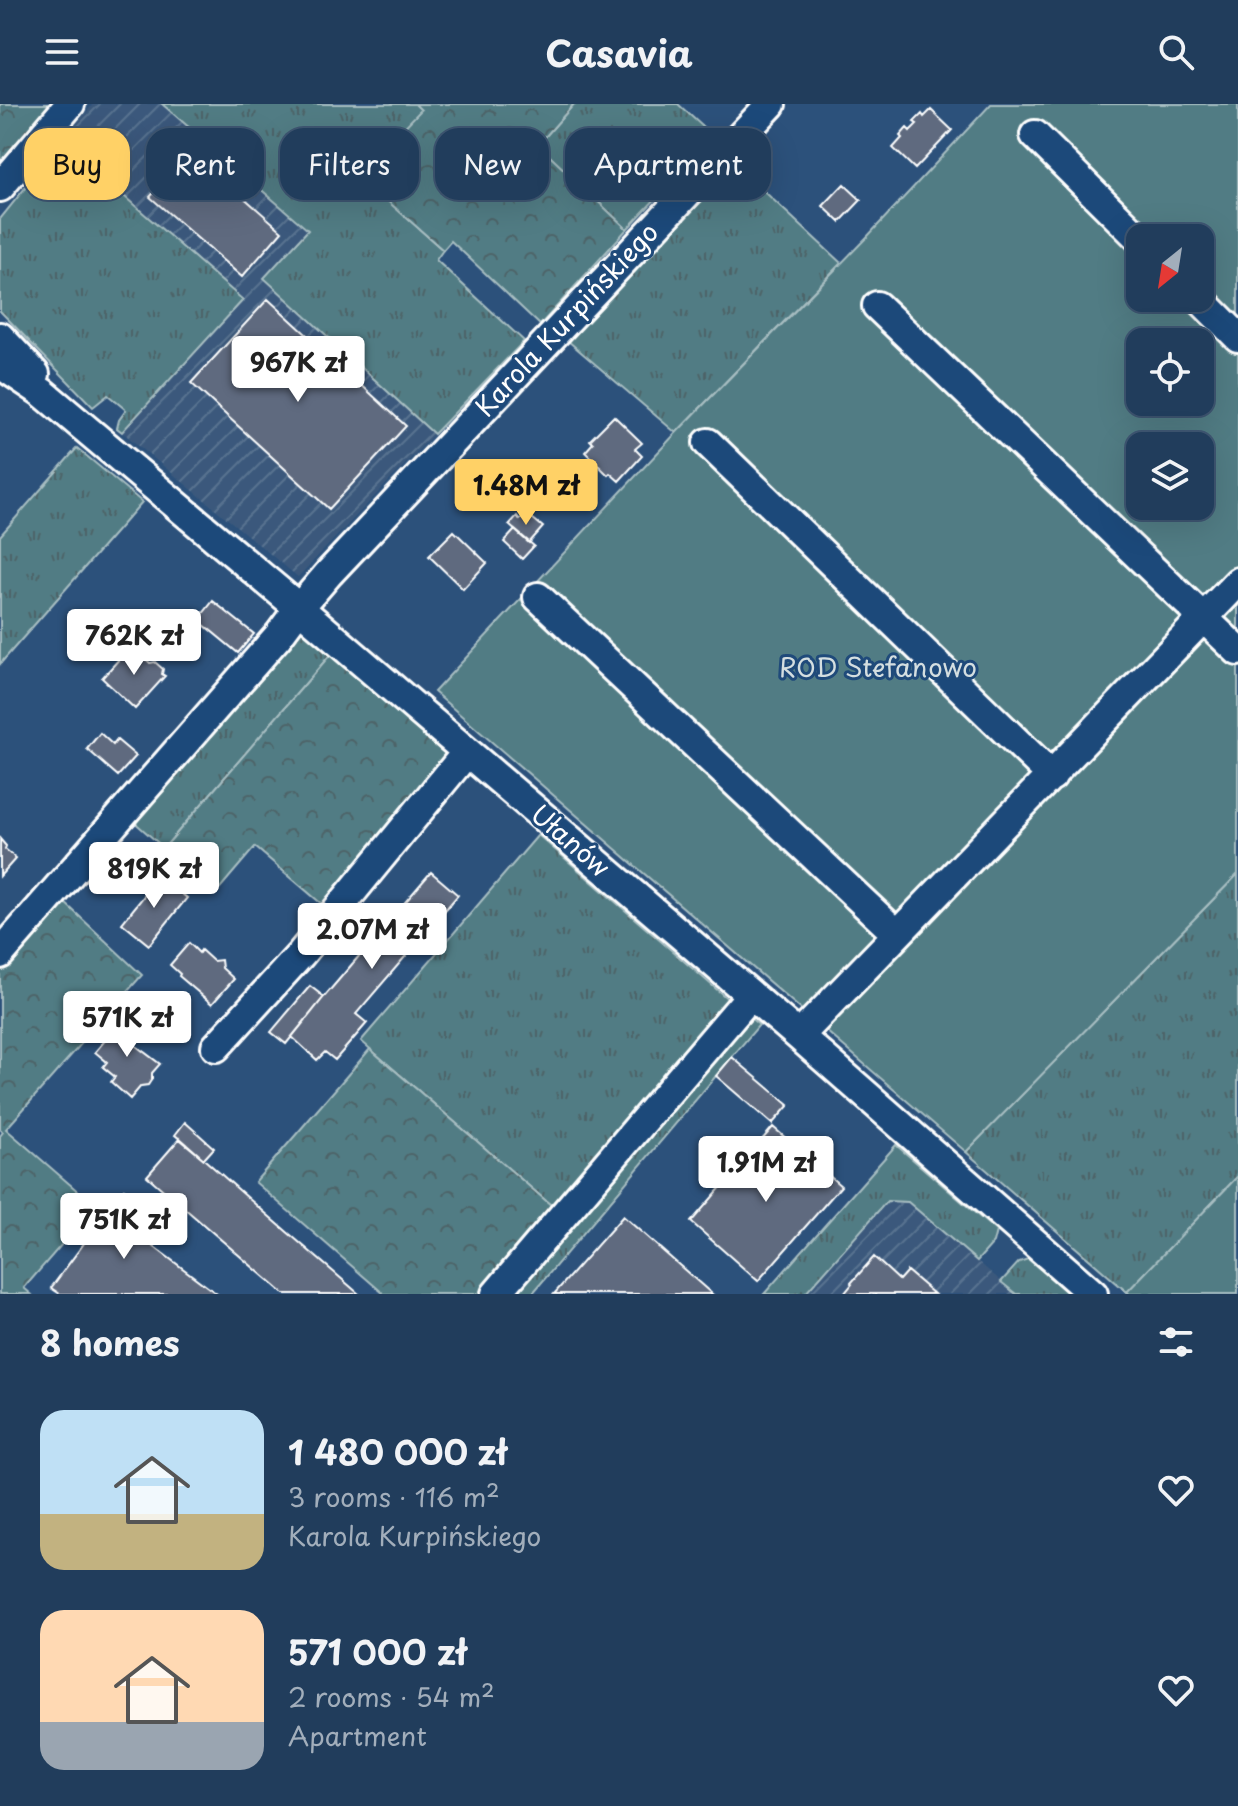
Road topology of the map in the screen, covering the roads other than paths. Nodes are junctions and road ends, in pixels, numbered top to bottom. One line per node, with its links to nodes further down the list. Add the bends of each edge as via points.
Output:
1 (70, 104): 4 (street)
2 (771, 104): 15 (street, Karola Kurpińskiego)
3 (1035, 135): 5 (street)
4 (0, 187)
5 (1126, 225)
6 (877, 306): 16 (street)
7 (1213, 312): 9 (street)
8 (0, 337): 11 (street, Ułanów, via 34,373)
9 (1238, 337)
10 (0, 364): 11 (street, Ułanów)
11 (43, 393): 15 (street, Ułanów)
12 (708, 443): 19 (street)
13 (1238, 582): 16 (street)
14 (538, 597): 20 (street)
15 (299, 608): 18 (street, Ułanów); 21 (street, Karola Kurpińskiego)
16 (1204, 618): 17 (street); 19 (street)
17 (1238, 651)
18 (467, 752): 22 (street, Ułanów); 24 (street, via 301,954)
19 (1052, 776): 20 (street)
20 (897, 934): 23 (street)
21 (0, 954)
22 (750, 996): 23 (street, Ułanów); 25 (street)
23 (799, 1036): 26 (street, Ułanów)
24 (216, 1047)
25 (496, 1294)
26 (1093, 1294)

